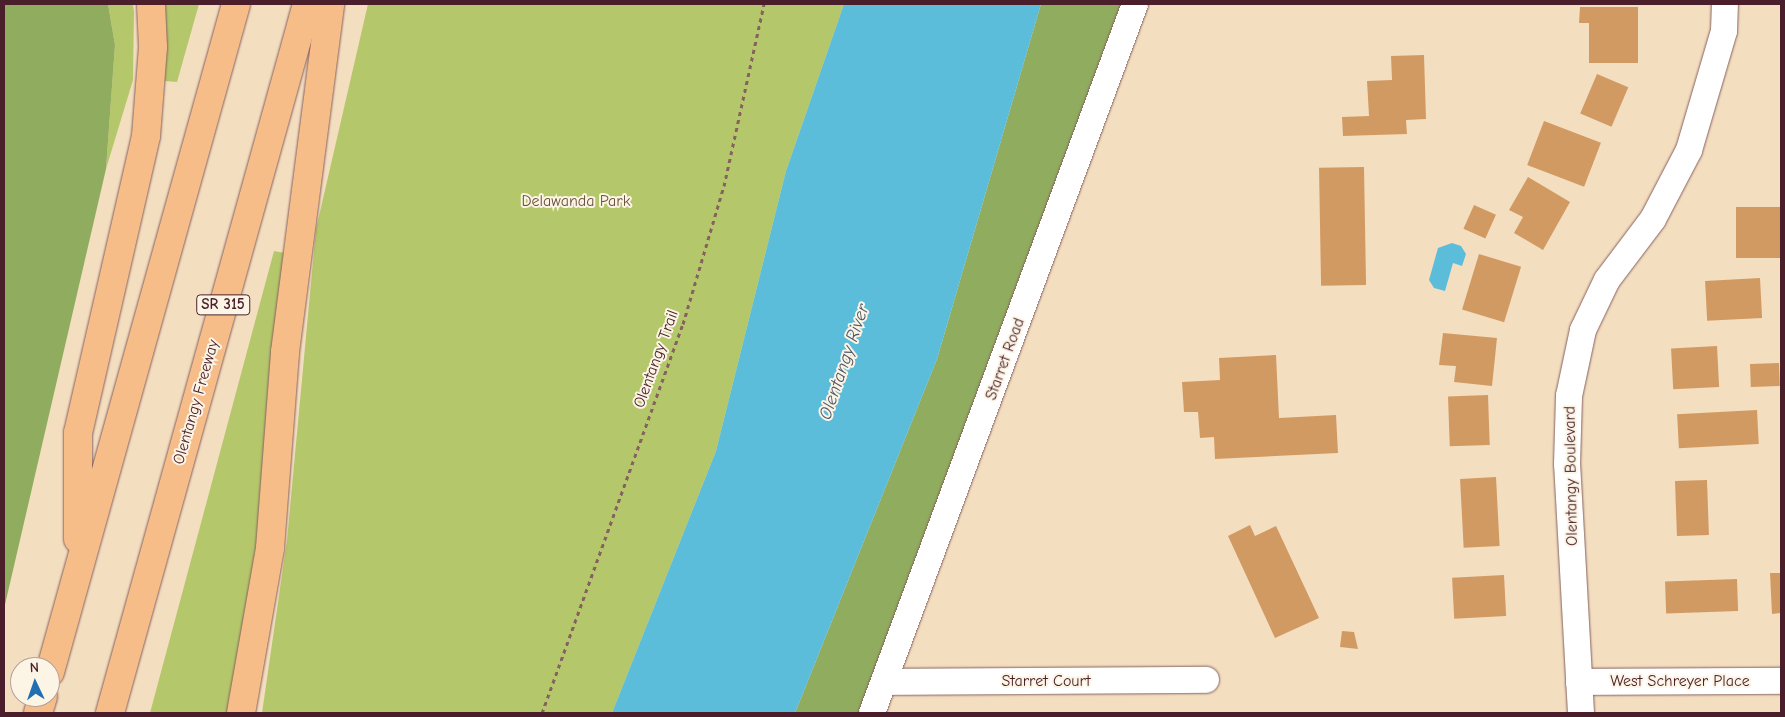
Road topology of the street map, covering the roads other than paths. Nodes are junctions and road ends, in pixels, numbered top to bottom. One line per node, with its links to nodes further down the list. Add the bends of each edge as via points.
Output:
1 (151, 4): 7 (highway, via 154,47 146,136 78,433)
2 (236, 4): 7 (highway)
3 (307, 4): 13 (highway, Olentangy Freeway / SR 315)
4 (330, 4): 14 (highway, via 285,352 270,548)
5 (1135, 4): 11 (street, Starret Road)
6 (1726, 4): 12 (street, Olentangy Boulevard, via 1724,31 1689,150 1653,219 1607,280 1583,330 1570,396 1567,464)
7 (74, 586): 8 (highway)
8 (54, 657)
9 (1206, 680): 11 (street, Starret Court)
10 (1781, 681): 12 (street, West Schreyer Place)
11 (885, 682): 15 (street, Starret Road)
12 (1580, 682): 16 (street, Olentangy Boulevard)
13 (110, 713)
14 (241, 713)
15 (872, 713)
16 (1581, 713)

